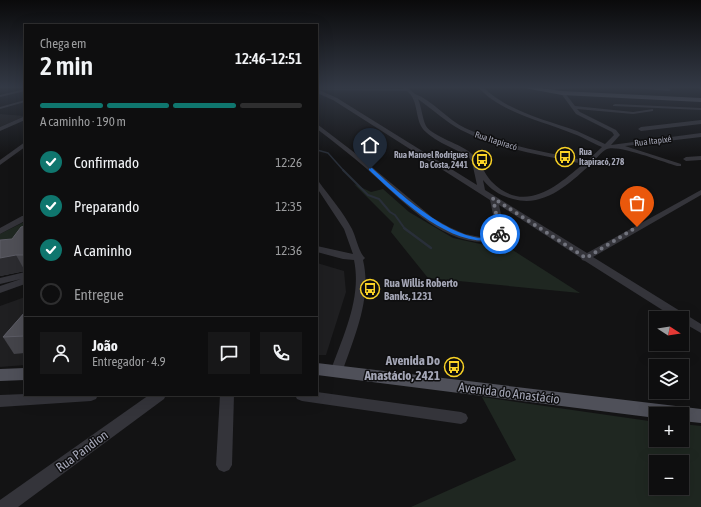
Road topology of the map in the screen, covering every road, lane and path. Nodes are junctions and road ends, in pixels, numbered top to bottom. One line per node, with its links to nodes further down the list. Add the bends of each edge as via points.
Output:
1 (354, 111): 28 (street)
2 (420, 111): 23 (street, via 423,126 427,130 463,149)
3 (436, 111): 25 (street, Rua Itapiracó, via 460,128 476,135 519,148)
4 (517, 111): 18 (street, via 577,132)
5 (577, 111): 18 (street, via 586,118 616,133)
6 (617, 111): 7 (street)
7 (649, 111)
8 (24, 118): 11 (street)
9 (701, 122): 12 (street)
10 (318, 127): 14 (street)
11 (0, 129)
12 (641, 129)
13 (318, 132): 14 (street)
14 (326, 133): 30 (street, via 409,205 459,235 481,240 497,238 500,235)
15 (701, 135): 17 (street, Rua Itapixé)
16 (24, 145): 20 (street)
17 (617, 146): 18 (street, Rua Itapixé); 26 (street)
18 (606, 147): 25 (street)
19 (24, 152): 20 (street)
20 (12, 153): 24 (street)
21 (701, 158): 22 (street)
22 (686, 159)
23 (475, 162): 25 (street, via 489,183 504,194 533,199 550,192); 28 (street)
24 (0, 163)
25 (587, 163)
26 (679, 164)
27 (318, 184): 34 (street, via 348,229)
28 (482, 190): 30 (street)
29 (701, 192): 35 (street)
30 (493, 198): 35 (street)
31 (24, 219): 32 (street)
32 (0, 231)
33 (318, 249): 34 (street)
34 (360, 258): 42 (street, via 362,282 359,304)
35 (586, 258): 40 (street)
36 (24, 274): 37 (street)
37 (0, 281): 39 (street, via 3,284)
38 (24, 281): 39 (street)
39 (0, 290)
40 (701, 329)
41 (318, 369): 42 (main road, Avenida do Anastácio)
42 (337, 370): 50 (main road, Avenida do Anastácio)
43 (24, 374): 44 (main road)
44 (0, 375)
45 (76, 396): 49 (street)
46 (158, 396): 53 (street, Rua Pandion)
47 (227, 396): 52 (street)
48 (309, 396): 51 (street)
49 (0, 401)
50 (701, 416)
51 (461, 418)
52 (224, 465)
53 (4, 507)

